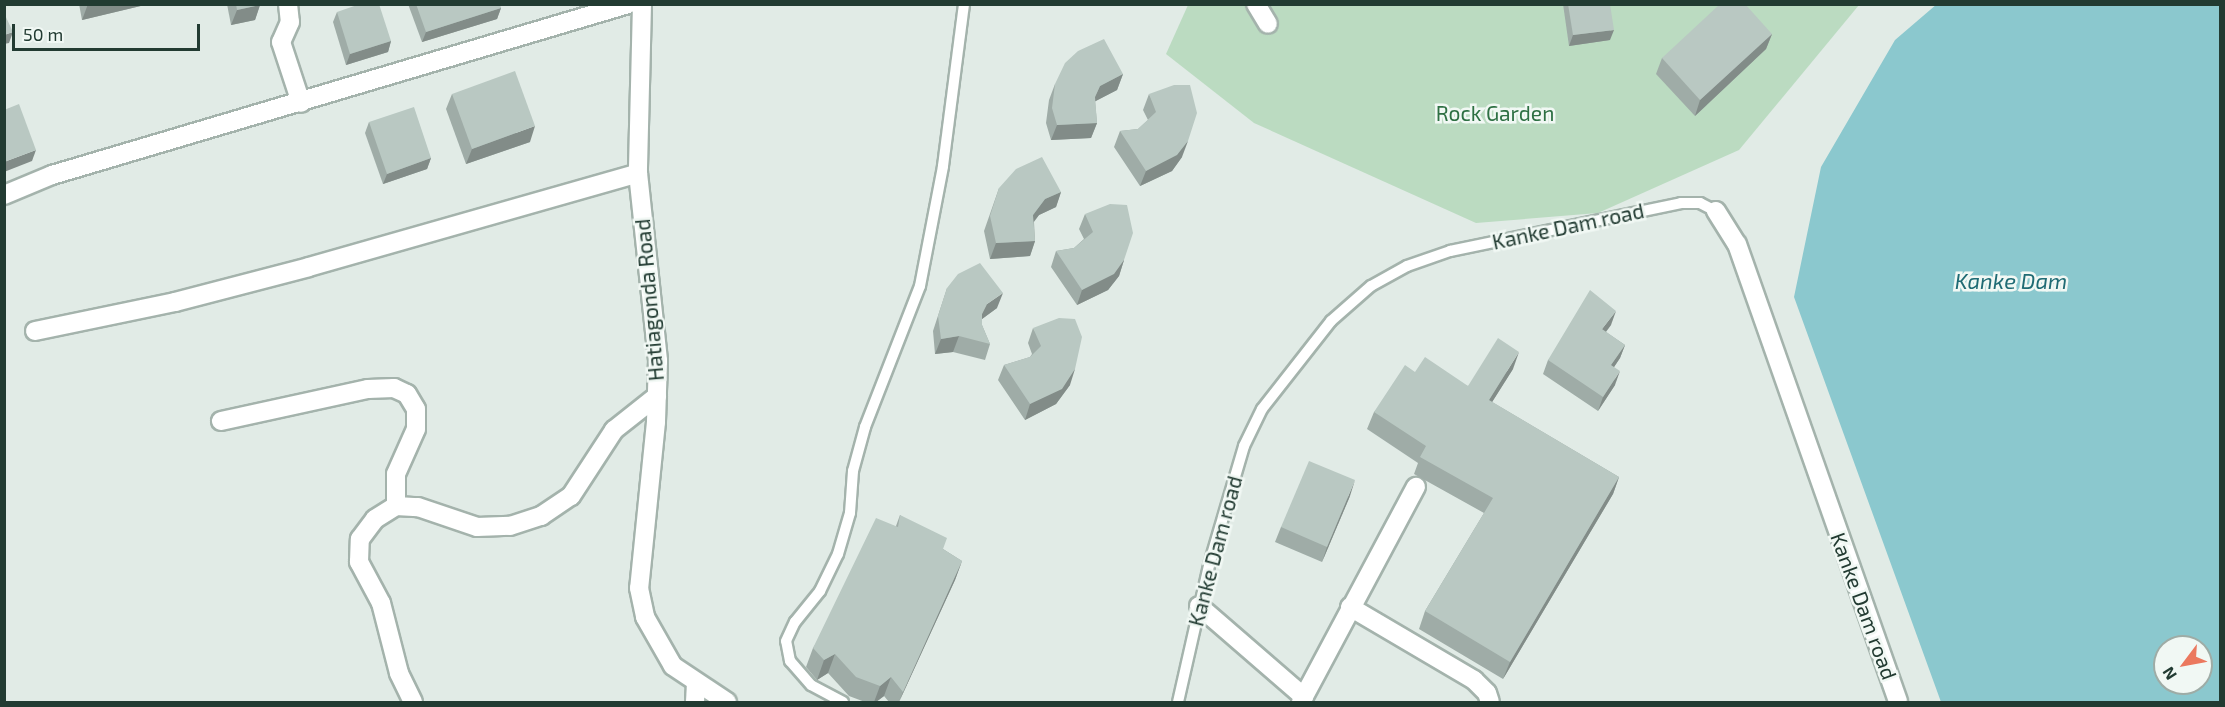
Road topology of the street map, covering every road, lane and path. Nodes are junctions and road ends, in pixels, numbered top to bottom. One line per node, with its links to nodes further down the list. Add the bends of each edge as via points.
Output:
1 (288, 4): 7 (street, via 290,22 281,42)
2 (628, 4): 7 (street)
3 (642, 4): 8 (street, Hatiagonda Road)
4 (964, 4): 22 (lane, via 943,166 920,286 865,427 853,471 850,513 838,554 820,591 795,622 786,641 790,661 812,685)
5 (1256, 4): 6 (street)
6 (1268, 24)
7 (301, 103): 9 (street, via 52,175)
8 (638, 172): 11 (street, via 298,270); 12 (street, Hatiagonda Road, via 658,361)
9 (4, 195)
10 (1716, 211): 16 (lane, Kanke Dam road, via 1700,203 1681,202 1624,213 1450,251 1407,266 1371,286 1331,321 1262,408 1229,491); 25 (street, Kanke Dam road, via 1737,244)
11 (35, 331)
12 (657, 396): 15 (street, via 614,430 571,496 541,516 510,526 477,527 418,507); 18 (street, Hatiagonda Road, via 639,588 645,617 657,643)
13 (221, 421): 15 (street, via 368,389 394,388 407,394 416,409 416,429 396,474)
14 (1416, 486): 17 (street)
15 (396, 506): 20 (street, via 375,519 360,539 359,562 384,611 399,673)
16 (1199, 606): 19 (street); 23 (lane, Kanke Dam road)
17 (1350, 607): 19 (street); 24 (street, via 1474,680)
18 (695, 693): 21 (street, Hatiagonda Road)
19 (1302, 700)
20 (413, 702)
21 (727, 702)
22 (843, 702)
23 (1178, 702)
24 (1490, 702)
25 (1898, 702)

